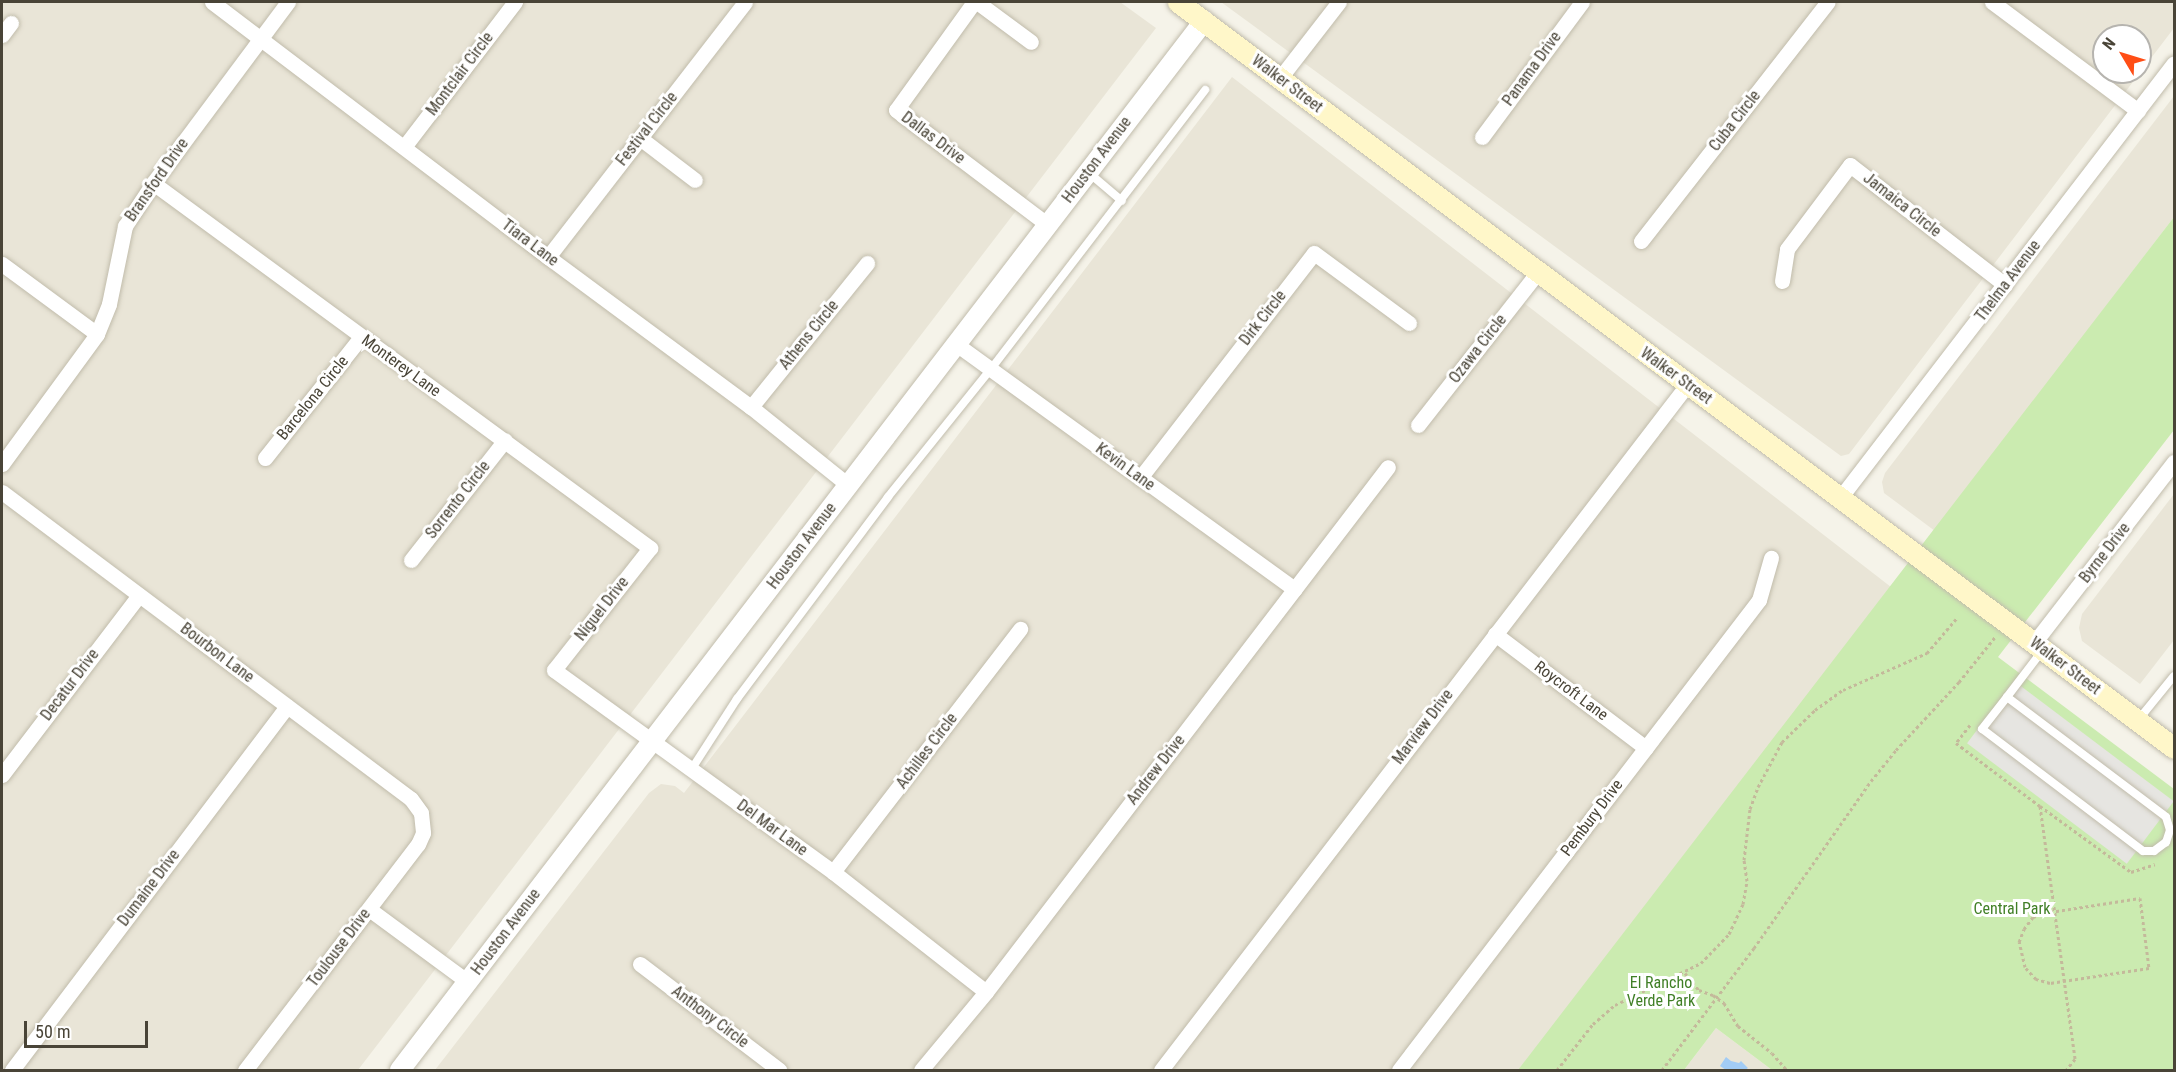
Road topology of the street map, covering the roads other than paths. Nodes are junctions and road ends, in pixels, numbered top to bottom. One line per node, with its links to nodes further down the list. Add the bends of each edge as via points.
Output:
1 (213, 2): 12 (street, Tiara Lane)
2 (288, 2): 12 (street, Bransford Drive)
3 (515, 2): 20 (street, Montclair Circle)
4 (745, 2): 19 (street, Festival Circle)
5 (976, 2): 13 (street, Dallas Drive); 25 (street, Dallas Drive, via 896,110)
6 (1178, 2): 11 (main road, Walker Street)
7 (1339, 2): 15 (street)
8 (1582, 2): 18 (street, Panama Drive)
9 (1828, 2): 26 (street, Cuba Circle)
10 (1992, 2): 17 (street)
11 (1204, 21): 15 (main road, Walker Street); 21 (street, Houston Avenue)
12 (261, 37): 20 (street, Tiara Lane); 23 (street, Bransford Drive)
13 (1031, 42)
14 (2175, 63): 17 (street, Thelma Avenue)
15 (1280, 78): 30 (main road, Walker Street)
16 (1205, 90): 24 (lane)
17 (2138, 111): 32 (street, Thelma Avenue)
18 (1482, 137)
19 (640, 138): 22 (street); 27 (street, Festival Circle)
20 (404, 147): 27 (street, Tiara Lane)
21 (1088, 172): 24 (lane); 25 (street, Houston Avenue)
22 (695, 180)
23 (153, 183): 34 (street, Bransford Drive, via 125,226 109,304); 35 (street, Monterey Lane)
24 (1122, 201): 37 (lane)
25 (1048, 225): 36 (street, Houston Avenue)
26 (1641, 241)
27 (548, 257): 39 (street, Tiara Lane)
28 (867, 263): 39 (street, Athens Circle)
29 (2, 264): 34 (street)
30 (1537, 273): 38 (main road, Walker Street); 40 (street, Ozawa Circle)
31 (1782, 281): 32 (street, Jamaica Circle, via 1787,249 1850,165)
32 (2005, 285): 49 (street, Thelma Avenue)
33 (1409, 323): 46 (street, Dirk Circle, via 1314,253)
34 (97, 334): 44 (street, Bransford Drive)
35 (361, 337): 41 (street, Monterey Lane); 42 (street, Barcelona Circle)
36 (956, 344): 37 (street, Kevin Lane); 47 (street, Houston Avenue)
37 (992, 369): 46 (street, Kevin Lane); 66 (lane, via 888,497 744,689)
38 (1686, 384): 49 (main road, Walker Street); 56 (street, Marview Drive)
39 (751, 407): 47 (street, Tiara Lane)
40 (1418, 425)
41 (505, 440): 50 (street, Monterey Lane); 52 (street, Sorrento Circle)
42 (265, 458)
43 (2175, 462): 57 (street, Byrne Drive)
44 (2, 464)
45 (1389, 467): 53 (street, Andrew Drive)
46 (1140, 478): 53 (street, Kevin Lane)
47 (848, 486): 63 (street, Houston Avenue)
48 (2, 492): 54 (street, Bourbon Lane)
49 (1840, 498): 57 (main road, Walker Street)
50 (650, 548): 58 (street, Niguel Drive)
51 (1771, 558): 64 (street, Pembury Drive, via 1760,600)
52 (411, 560)
53 (1295, 590): 73 (street, Andrew Drive)
54 (139, 595): 61 (street, Bourbon Lane); 67 (street, Decatur Drive)
55 (1020, 629): 69 (street, Achilles Circle)
56 (1495, 634): 64 (street, Roycroft Lane); 79 (street, Marview Drive)
57 (2039, 646): 60 (lane); 62 (main road, Walker Street)
58 (554, 670): 63 (street, Del Mar Lane)
59 (2175, 676): 62 (lane)
60 (2007, 698): 60 (lane, via 1982,729 2143,851 2154,851 2166,842 2170,830 2166,817)
61 (287, 706): 68 (street, Bourbon Lane, via 411,799); 74 (street, Dumaine Drive)
62 (2139, 720): 65 (main road, Walker Street)
63 (651, 742): 66 (street, Del Mar Lane); 72 (street, Houston Avenue)
64 (1646, 748): 80 (street, Pembury Drive)
65 (2175, 748)
66 (691, 770): 69 (street, Del Mar Lane)
67 (2, 775)
68 (424, 822): 70 (street, Toulouse Drive, via 418,844)
69 (833, 872): 73 (street, Del Mar Lane)
70 (369, 909): 72 (street); 75 (street, Toulouse Drive)
71 (640, 964): 77 (street, Anthony Circle)
72 (468, 982): 76 (street, Houston Avenue)
73 (986, 992): 78 (street, Andrew Drive)
74 (12, 1071)
75 (245, 1071)
76 (400, 1071)
77 (779, 1071)
78 (921, 1071)
79 (1161, 1071)
80 (1399, 1071)

